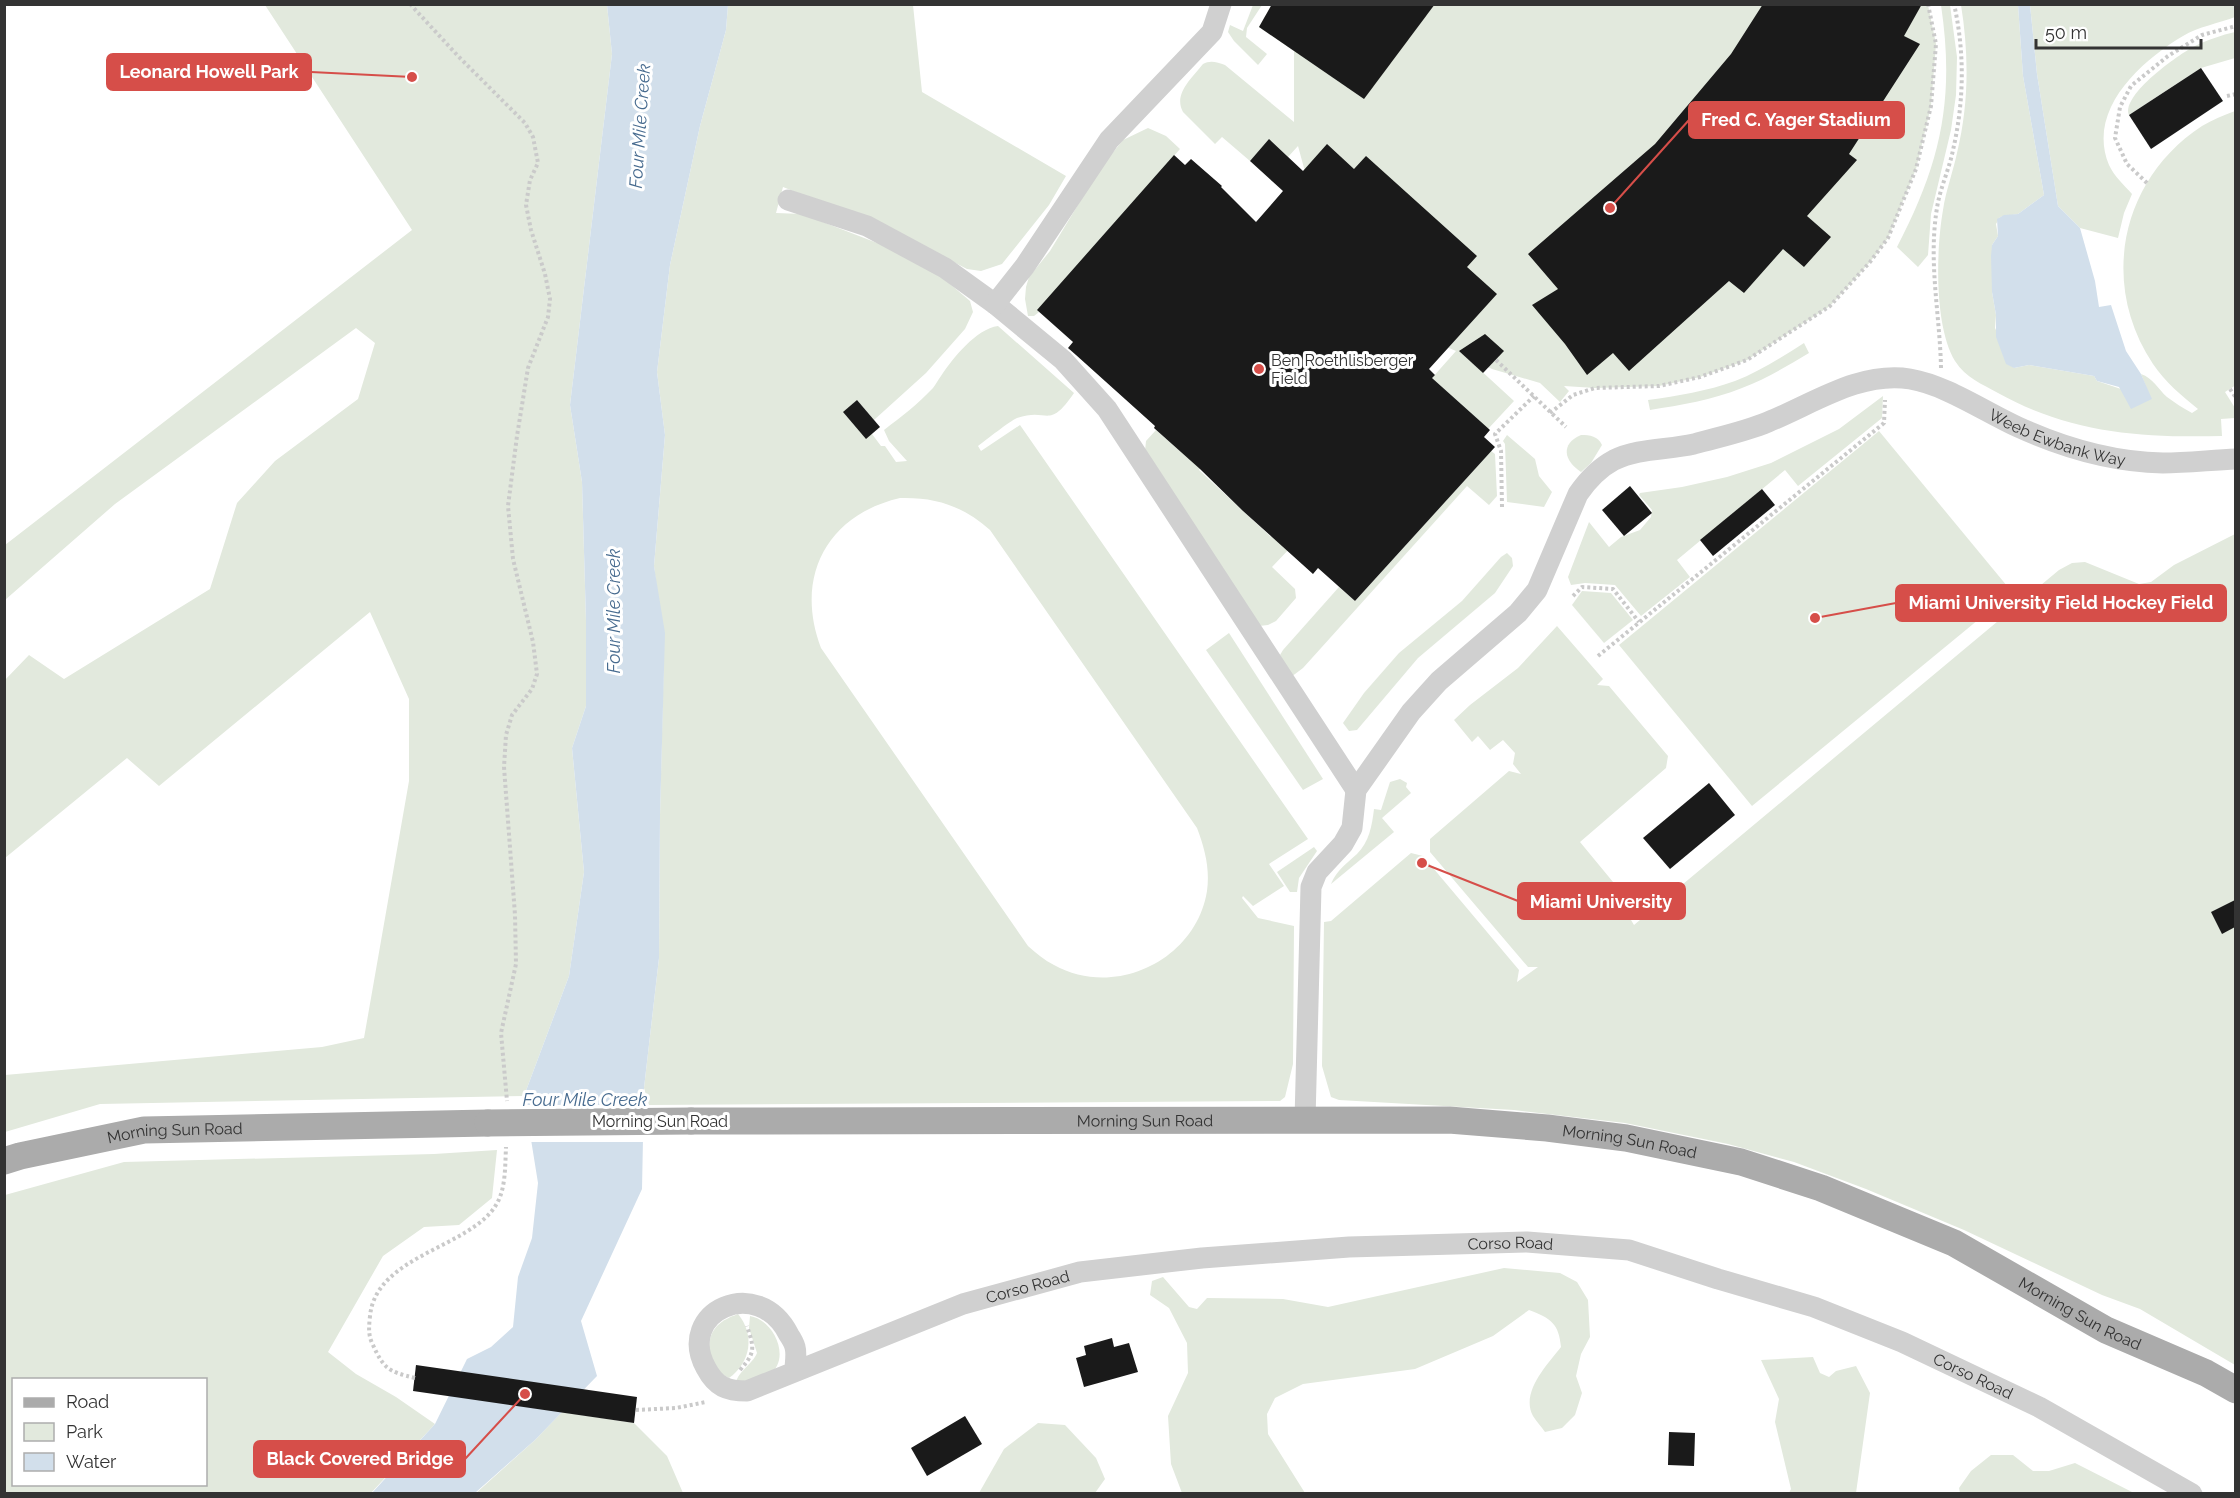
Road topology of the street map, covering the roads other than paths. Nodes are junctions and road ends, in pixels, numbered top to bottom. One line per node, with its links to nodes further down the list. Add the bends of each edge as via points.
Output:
1 (1221, 4): 3 (street, via 1212,32 1109,140)
2 (788, 200): 3 (street, via 867,226 945,268)
3 (995, 304): 5 (street, via 1063,360 1107,409)
4 (2235, 459): 5 (street, Weeb Ewbank Way, via 2163,462 2074,450 1942,390 1910,379 1886,378 1846,386 1726,436 1615,460 1586,482 1578,494 1537,590 1518,613 1418,704)
5 (1356, 790): 6 (street, via 1353,828 1317,872 1311,887)
6 (1305, 1120): 7 (main road, Morning Sun Road, bridge, via 691,1121 144,1130); 9 (main road, Morning Sun Road, via 1449,1120 1547,1128 1626,1138 1741,1162 1821,1188 1954,1243 2106,1330 2206,1373)
7 (4, 1161)
8 (795, 1370): 8 (street, Corso Road, via 795,1347 770,1310 748,1302 727,1305 710,1316 699,1335 700,1357 711,1378 729,1391 747,1391); 10 (street, Corso Road, via 963,1304 1080,1272 1349,1247 1527,1242 1629,1250 1814,1306 1902,1342 2039,1407)
9 (2235, 1390)
10 (2192, 1494)

